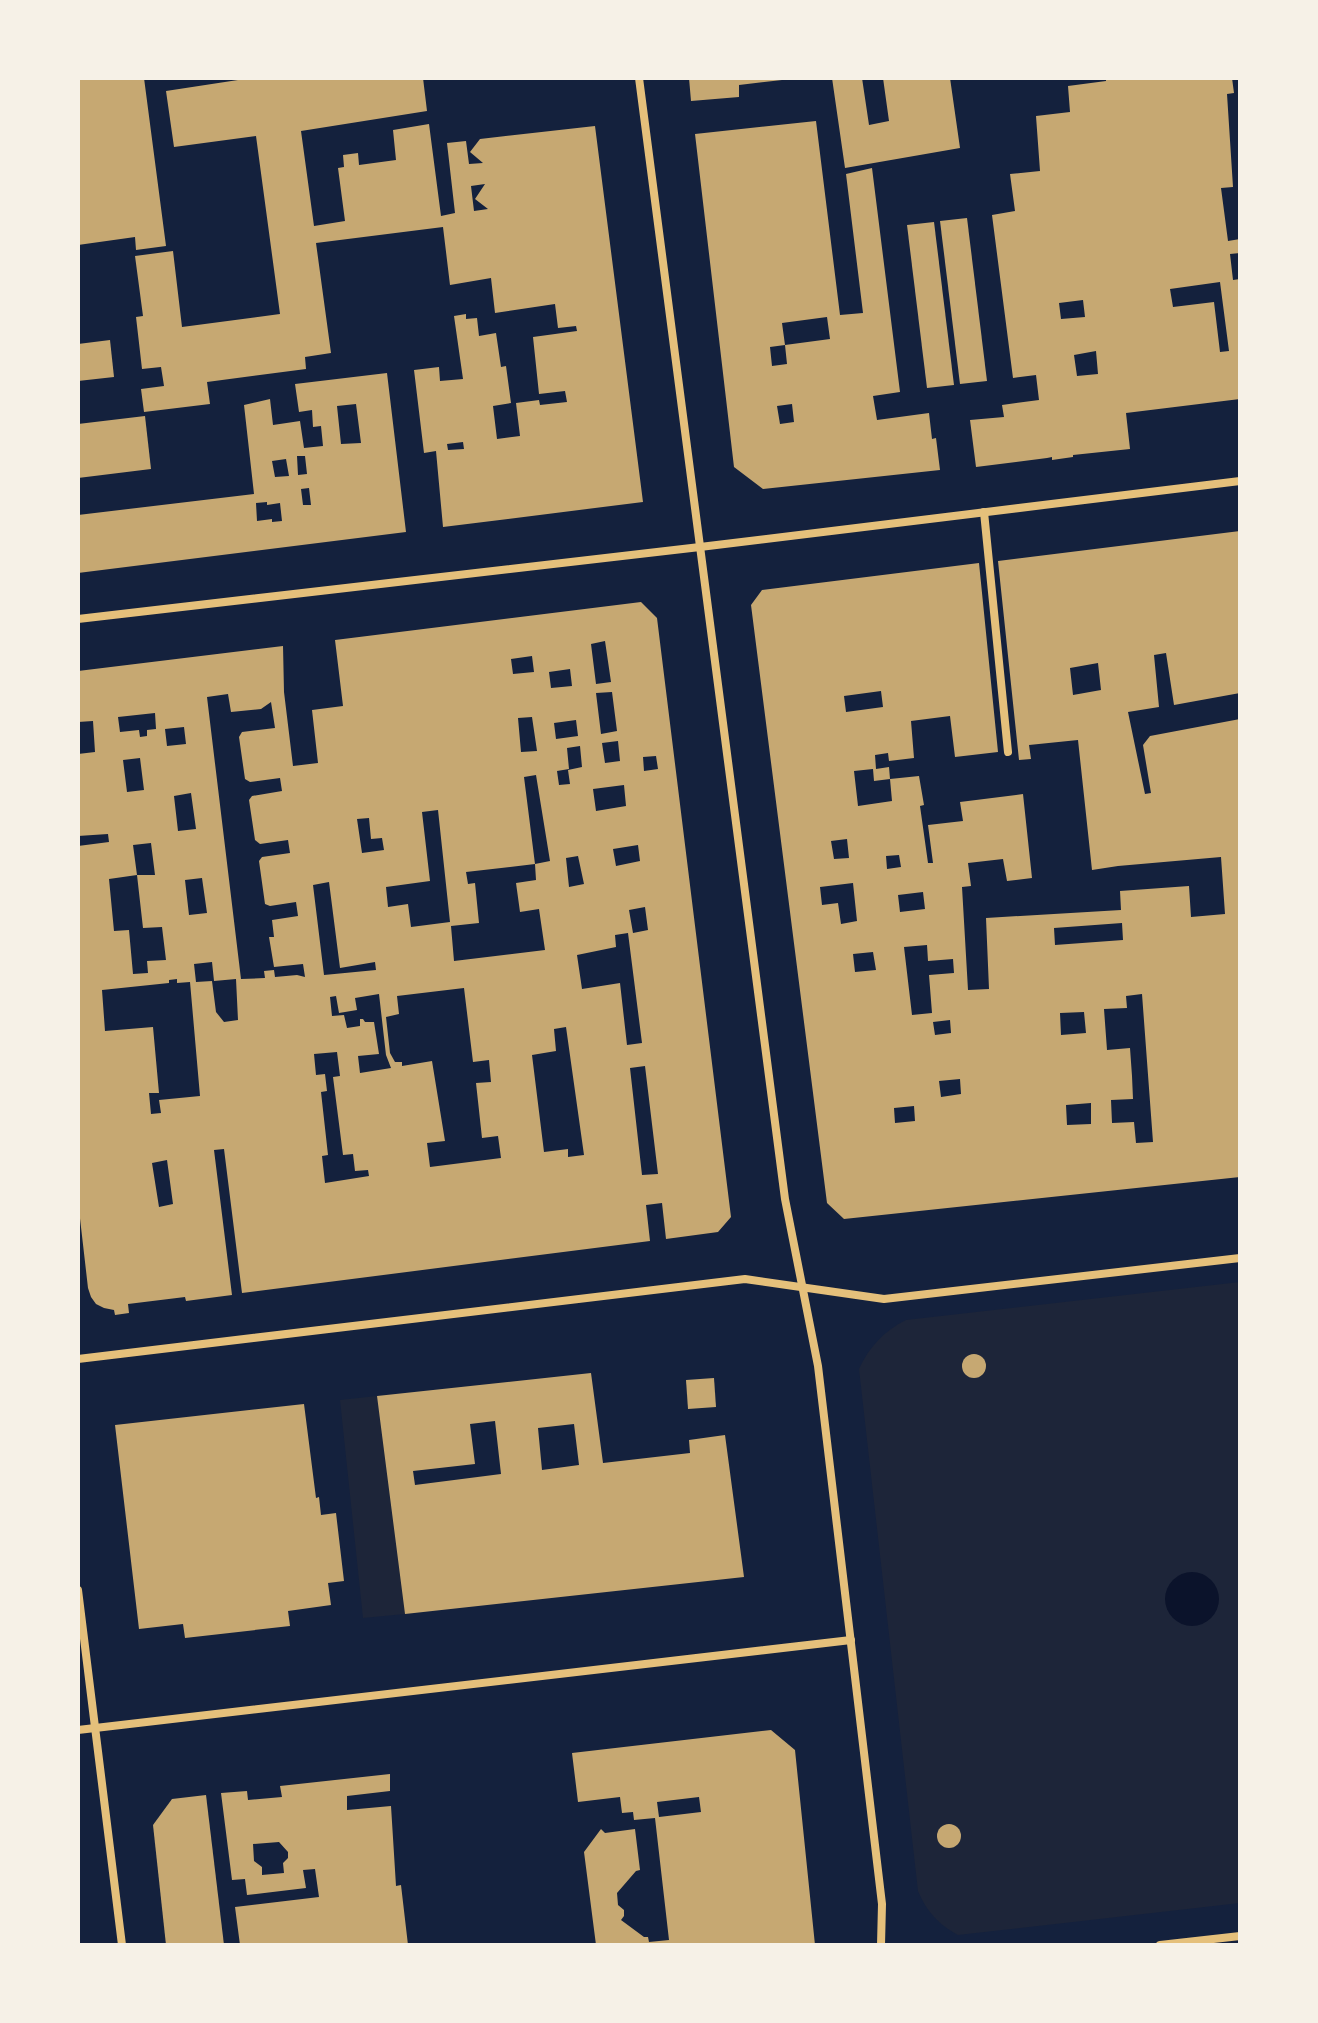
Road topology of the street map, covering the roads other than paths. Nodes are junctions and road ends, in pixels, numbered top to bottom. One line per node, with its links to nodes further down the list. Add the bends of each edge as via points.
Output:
1 (639, 78): 4 (street)
2 (1240, 481): 3 (street)
3 (984, 512): 4 (street); 6 (street)
4 (700, 547): 5 (street); 8 (street, via 785,1199)
5 (78, 619)
6 (1008, 752)
7 (1240, 1258): 8 (street, via 884,1299)
8 (802, 1288): 9 (street, via 745,1279); 11 (street, via 818,1366)
9 (78, 1359)
10 (78, 1590): 12 (street)
11 (851, 1640): 12 (street); 16 (street, via 882,1904)
12 (95, 1728): 13 (street); 15 (street)
13 (78, 1730)
14 (1240, 1936): 17 (street)
15 (122, 1945)
16 (881, 1945)
17 (1160, 1945)

